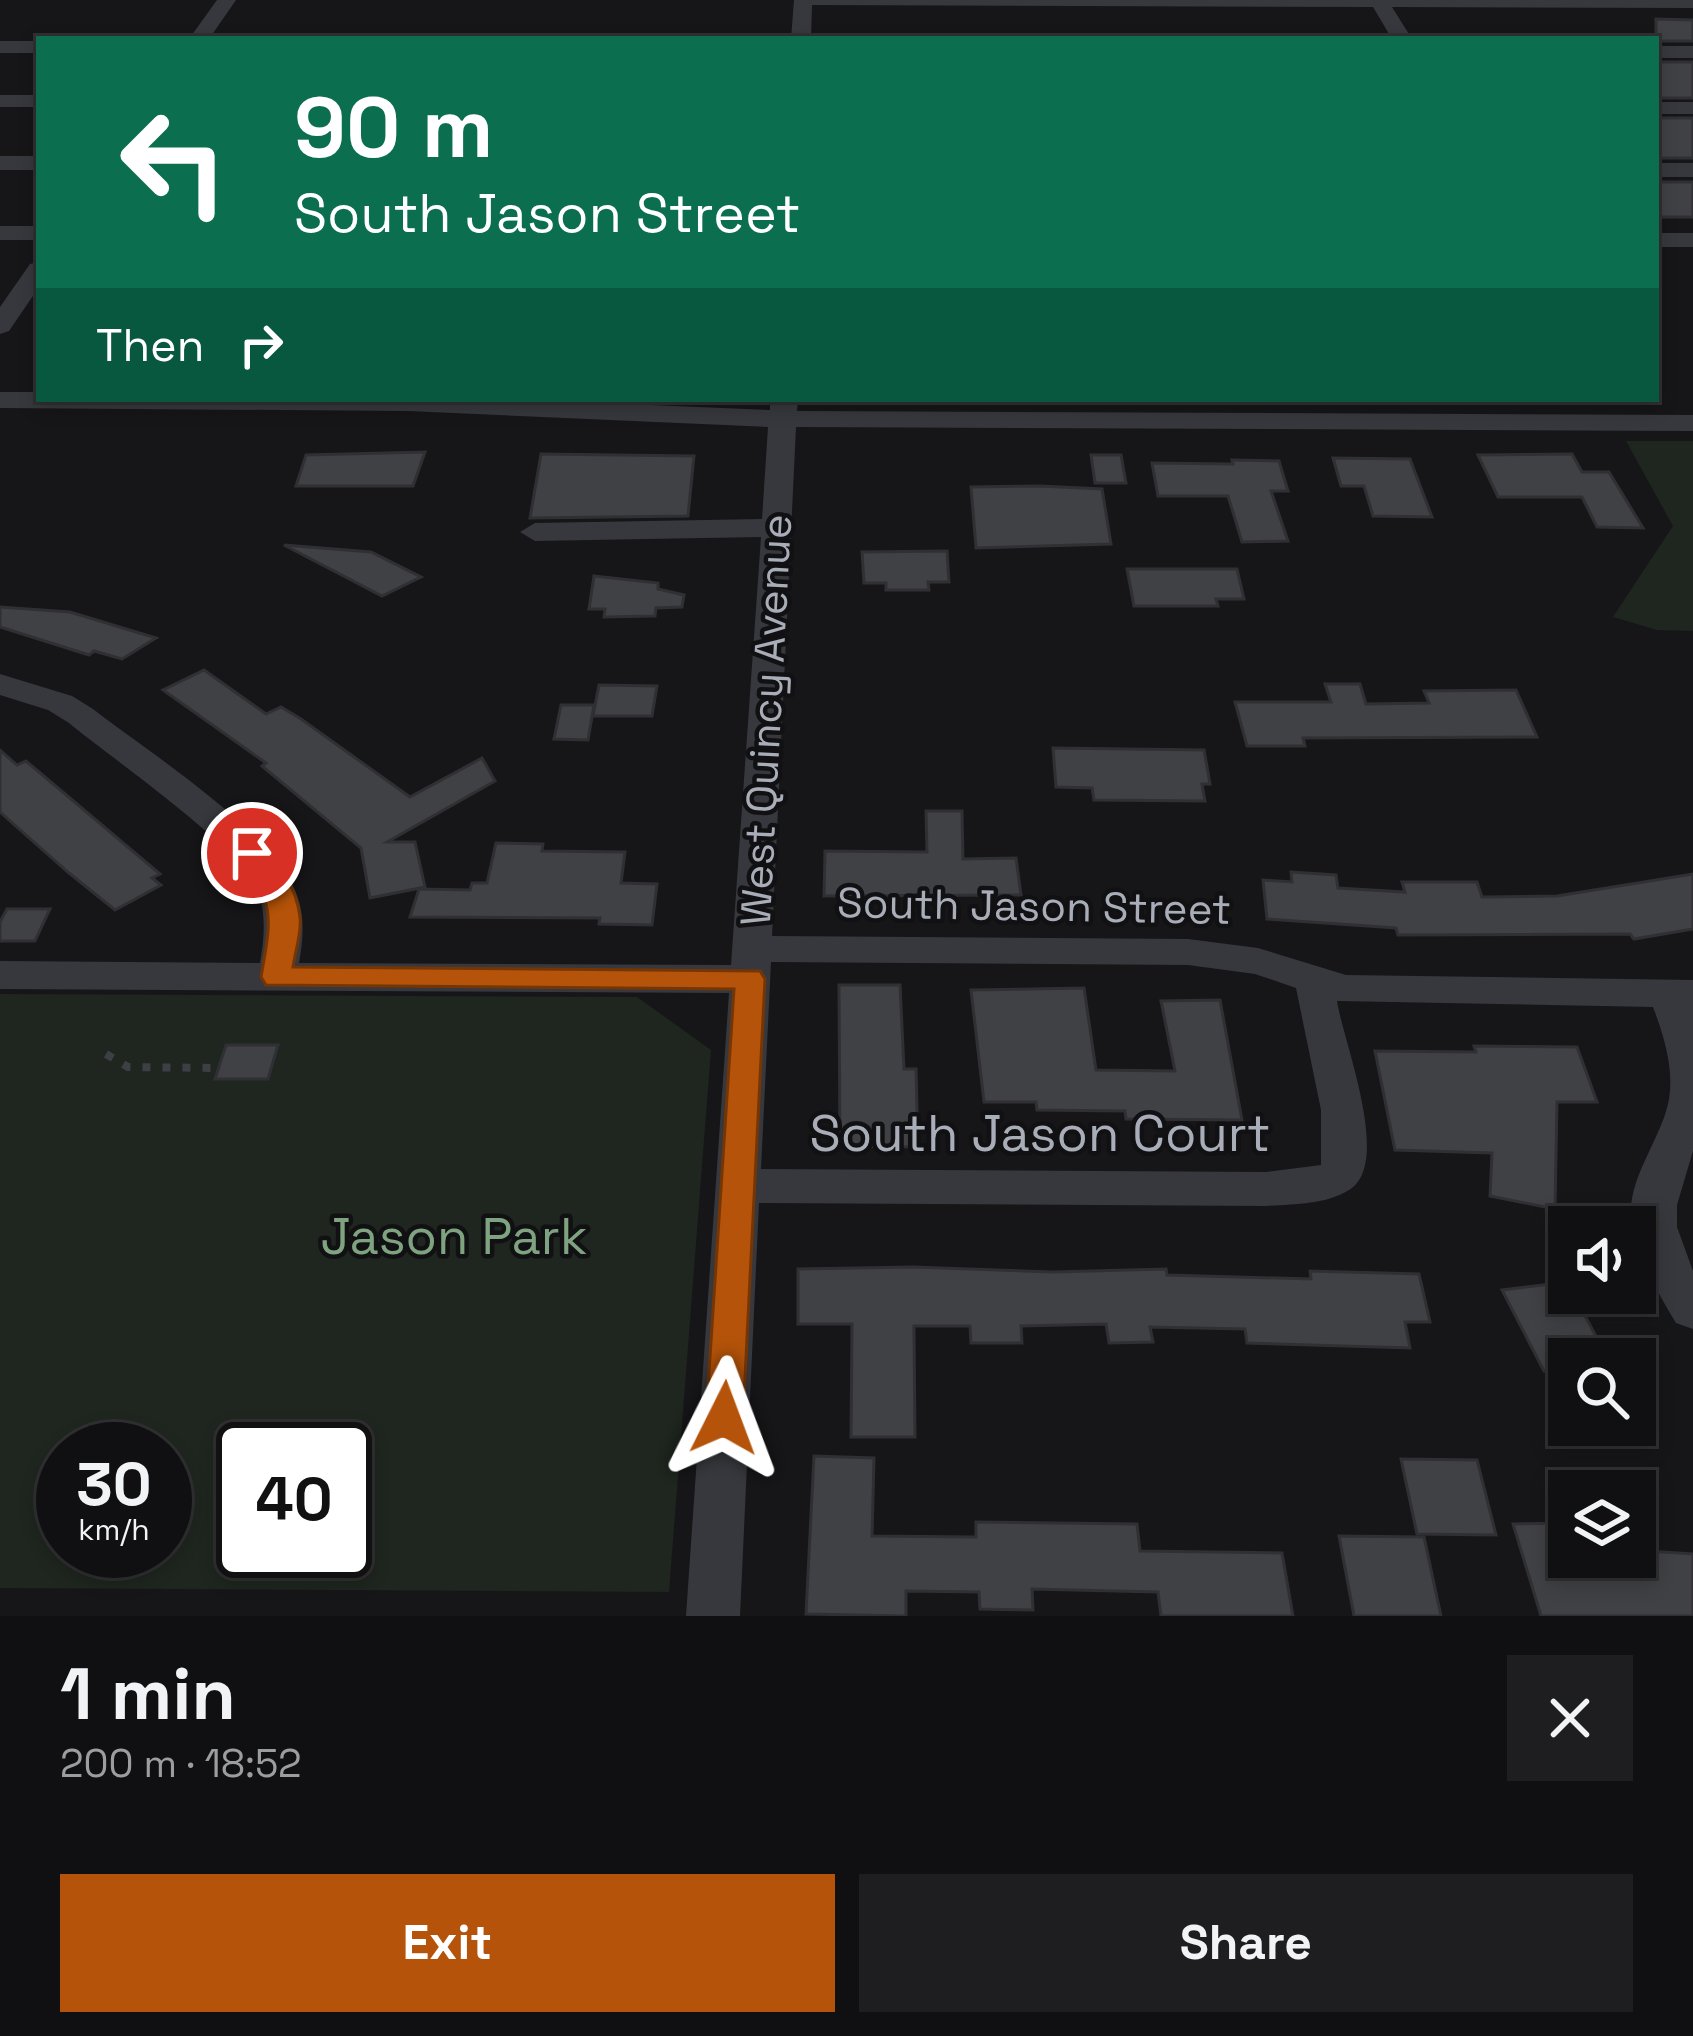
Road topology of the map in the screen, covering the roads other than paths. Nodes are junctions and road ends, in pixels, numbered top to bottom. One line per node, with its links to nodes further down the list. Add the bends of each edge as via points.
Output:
1 (226, 0): 6 (street)
2 (803, 0): 7 (street)
3 (815, 0): 4 (street)
4 (1379, 1): 5 (street); 8 (street)
5 (1693, 2)
6 (201, 36)
7 (801, 36)
8 (1400, 36)
9 (0, 47): 10 (street)
10 (36, 47)
11 (1659, 52): 12 (street)
12 (1693, 52)
13 (0, 100): 14 (street)
14 (36, 101)
15 (1659, 107): 16 (street)
16 (1693, 108)
17 (0, 163): 18 (street)
18 (36, 163)
19 (1659, 170): 20 (street)
20 (1693, 170)
21 (0, 232): 22 (street)
22 (36, 233)
23 (1659, 240): 24 (street)
24 (1693, 240)
25 (36, 273): 27 (street)
26 (36, 313): 27 (street)
27 (3, 317)
28 (0, 400): 29 (street)
29 (36, 400)
30 (272, 402): 31 (street)
31 (783, 409): 32 (street); 34 (street, West Quincy Avenue)
32 (1626, 411): 33 (street)
33 (1693, 423)
34 (777, 528): 35 (street); 37 (street, West Quincy Avenue)
35 (535, 532)
36 (0, 684): 39 (street, via 81,716 252,853 273,878 286,918)
37 (751, 964): 39 (street, South Jason Street); 40 (street, South Jason Street, via 1188,952 1258,961); 42 (street, West Quincy Avenue)
38 (0, 975): 39 (street, South Jason Street)
39 (276, 977)
40 (1316, 982): 41 (street, South Jason Street, via 1374,991); 42 (street, South Jason Court, via 1346,1165 1321,1184)
41 (1680, 994): 43 (street, via 1692,1085 1652,1202 1664,1258)
42 (738, 1186): 44 (street, West Quincy Avenue)
43 (1693, 1310)
44 (713, 1616)

